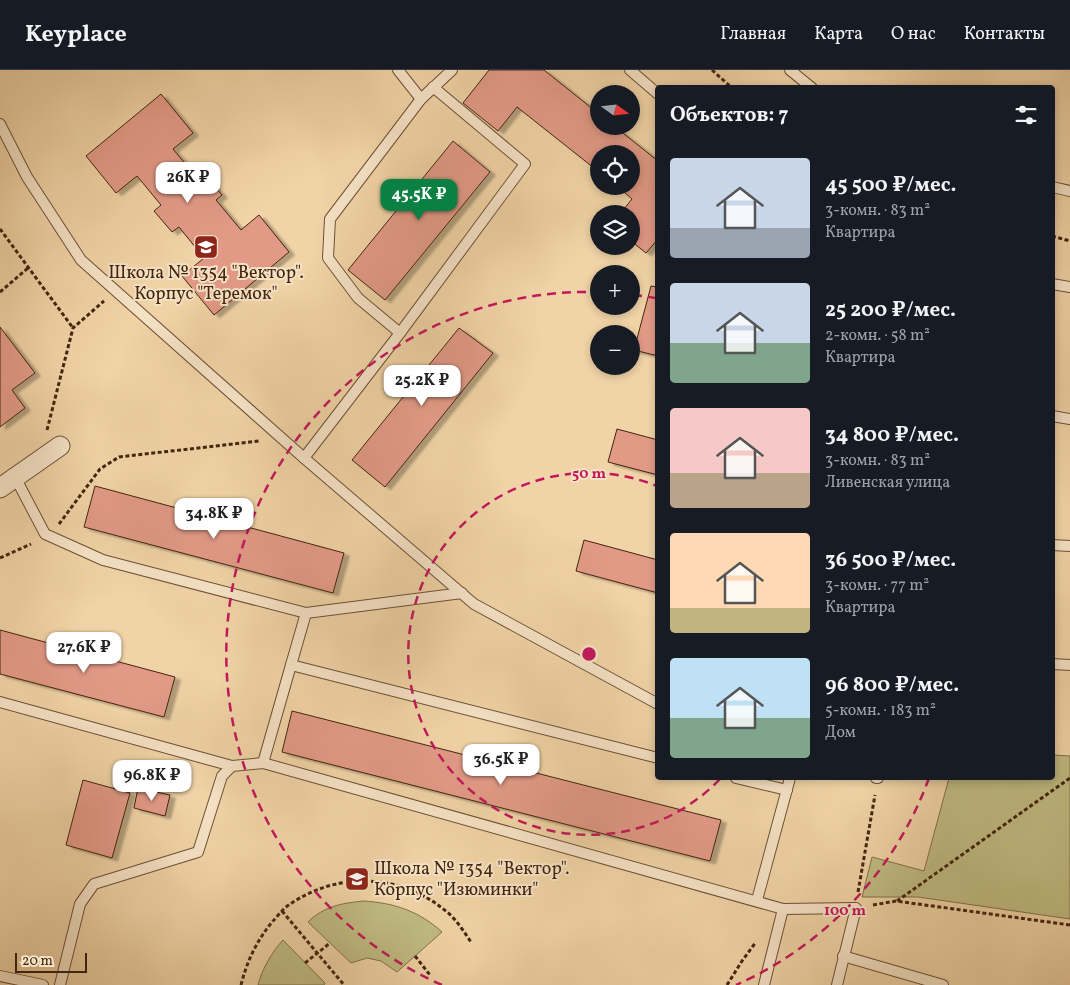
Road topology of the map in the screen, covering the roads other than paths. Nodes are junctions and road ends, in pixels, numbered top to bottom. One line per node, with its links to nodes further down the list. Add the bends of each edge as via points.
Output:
1 (398, 70): 8 (lane)
2 (452, 70): 6 (lane)
3 (630, 70): 7 (lane)
4 (790, 70): 5 (lane)
5 (806, 85)
6 (433, 87): 8 (lane); 14 (lane, via 525,164)
7 (655, 91)
8 (421, 99): 14 (lane, via 330,219 328,258 358,298)
9 (0, 124): 18 (lane, via 27,177 81,260)
10 (1055, 188): 11 (lane)
11 (1070, 192)
12 (1055, 284): 13 (lane)
13 (1070, 287)
14 (400, 333): 18 (lane)
15 (1055, 416): 16 (lane)
16 (1070, 419)
17 (60, 446): 19 (street)
18 (304, 458): 23 (lane)
19 (15, 477): 20 (street); 24 (lane, via 44,534 102,560)
20 (0, 488)
21 (1055, 544): 22 (lane)
22 (1070, 546)
23 (462, 593): 24 (lane); 29 (lane, via 474,604)
24 (306, 613): 27 (lane)
25 (1055, 664): 26 (lane)
26 (1070, 664)
27 (291, 665): 30 (lane); 31 (lane)
28 (0, 702): 32 (lane)
29 (655, 702)
30 (655, 757)
31 (263, 763): 32 (lane); 36 (lane)
32 (232, 766): 41 (lane, via 222,776 198,852 94,884 80,904)
33 (744, 780): 35 (lane)
34 (789, 780): 35 (lane)
35 (786, 790): 36 (lane)
36 (757, 900): 37 (lane)
37 (783, 909): 38 (lane, via 856,908); 42 (lane)
38 (843, 956): 43 (lane); 44 (lane)
39 (0, 976): 40 (lane)
40 (44, 985)
41 (60, 985)
42 (764, 985)
43 (837, 985)
44 (943, 985)

